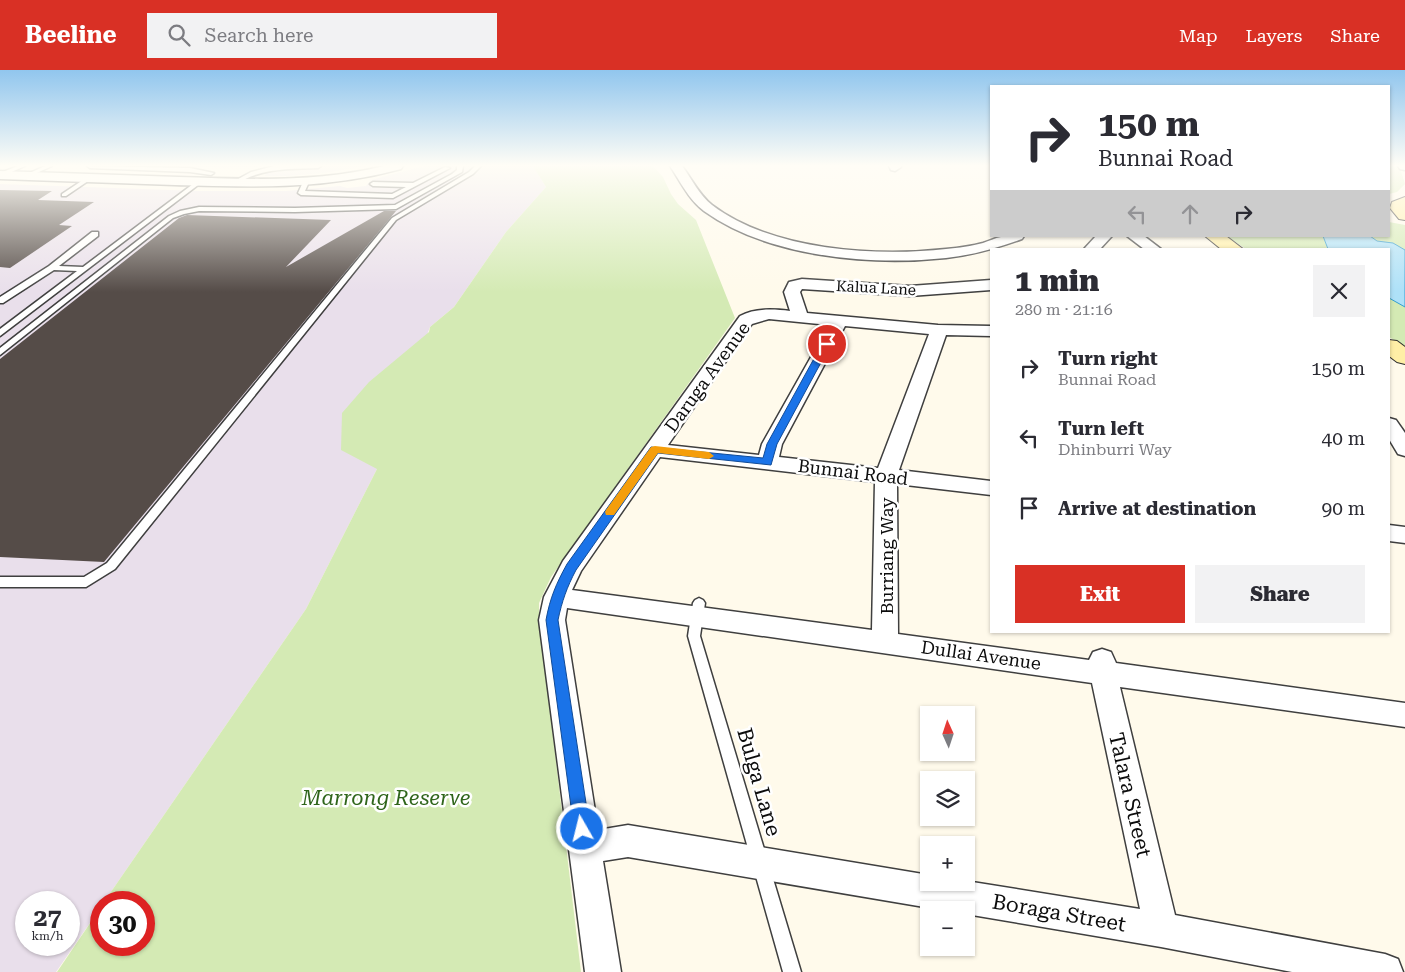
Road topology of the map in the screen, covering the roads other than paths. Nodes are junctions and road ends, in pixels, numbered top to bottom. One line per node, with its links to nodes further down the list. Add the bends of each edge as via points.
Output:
1 (165, 208): 16 (lane)
2 (391, 208): 25 (lane, via 199,209 182,212 171,217)
3 (412, 208): 37 (lane, via 394,219 111,566 86,582)
4 (709, 208): 14 (street, via 772,239 828,251 892,256)
5 (95, 234): 15 (lane)
6 (1015, 237): 10 (street)
7 (1104, 237): 11 (street)
8 (1136, 237): 12 (street)
9 (1216, 237): 13 (street)
10 (994, 248)
11 (1091, 248)
12 (1152, 248)
13 (1232, 248)
14 (986, 252)
15 (52, 268): 16 (lane); 18 (lane)
16 (84, 269): 23 (lane)
17 (990, 285): 19 (street, Kalua Lane, via 910,291 795,285 792,292)
18 (0, 301)
19 (799, 317): 20 (street, Daruga Avenue); 31 (street, Daruga Avenue, via 769,314 746,320)
20 (839, 320): 21 (street, Daruga Avenue); 32 (street, via 772,444)
21 (938, 330): 22 (street, Daruga Avenue); 33 (street, Burriang Way)
22 (990, 331)
23 (0, 332)
24 (1390, 347): 26 (street)
25 (0, 352)
26 (1405, 356)
27 (1390, 417): 28 (street)
28 (1405, 418)
29 (1390, 426): 30 (street)
30 (1405, 449)
31 (655, 450): 32 (street, Bunnai Road); 38 (street, Daruga Avenue, via 571,567)
32 (767, 462): 33 (street, Bunnai Road)
33 (886, 476): 34 (street, Bunnai Road); 40 (street, Burriang Way)
34 (990, 488)
35 (1390, 533): 36 (street)
36 (1405, 535)
37 (0, 582)
38 (559, 591): 39 (street, Dullai Avenue); 44 (street, Daruga Avenue, via 552,620)
39 (697, 610): 40 (street, Dullai Avenue); 45 (lane, Bulga Lane, via 694,636)
40 (885, 635): 41 (street, Dullai Avenue)
41 (1102, 666): 42 (street, Dullai Avenue); 43 (street, Dullai Avenue); 46 (street, Talara Street)
42 (1405, 700)
43 (1405, 715)
44 (585, 848): 45 (street, Boraga Street, via 628,841); 47 (street, Daruga Avenue)
45 (760, 862): 46 (street, Boraga Street); 48 (lane, Bulga Lane)
46 (1161, 930): 49 (street, Boraga Street)
47 (604, 972)
48 (792, 972)
49 (1385, 972)

